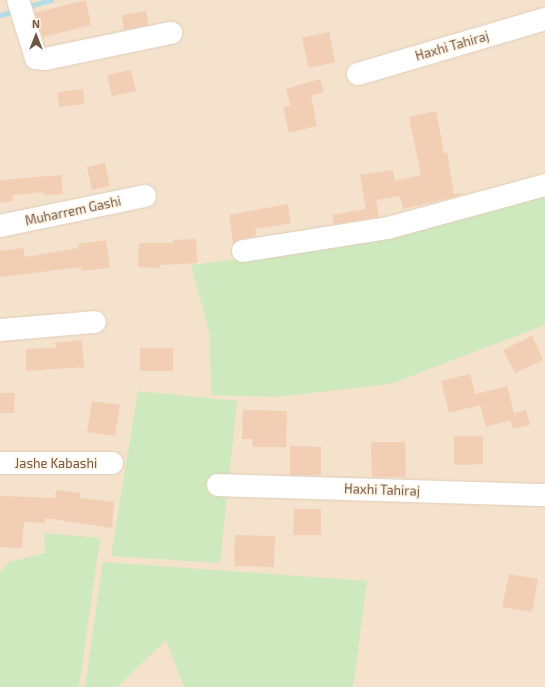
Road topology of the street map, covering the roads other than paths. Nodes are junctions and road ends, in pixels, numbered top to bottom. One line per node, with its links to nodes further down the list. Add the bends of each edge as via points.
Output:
1 (20, 8): 3 (street, via 36,58 45,59)
2 (545, 19): 4 (street, Haxhi Tahiraj)
3 (171, 33)
4 (358, 74)
5 (545, 185): 8 (street, via 388,228)
6 (145, 196): 7 (street, Muharrem Gashi)
7 (0, 226)
8 (243, 251)
9 (95, 322): 10 (street)
10 (0, 330)
11 (0, 463): 12 (street, Jashe Kabashi)
12 (112, 463)
13 (218, 485): 14 (street, Haxhi Tahiraj)
14 (545, 495)

